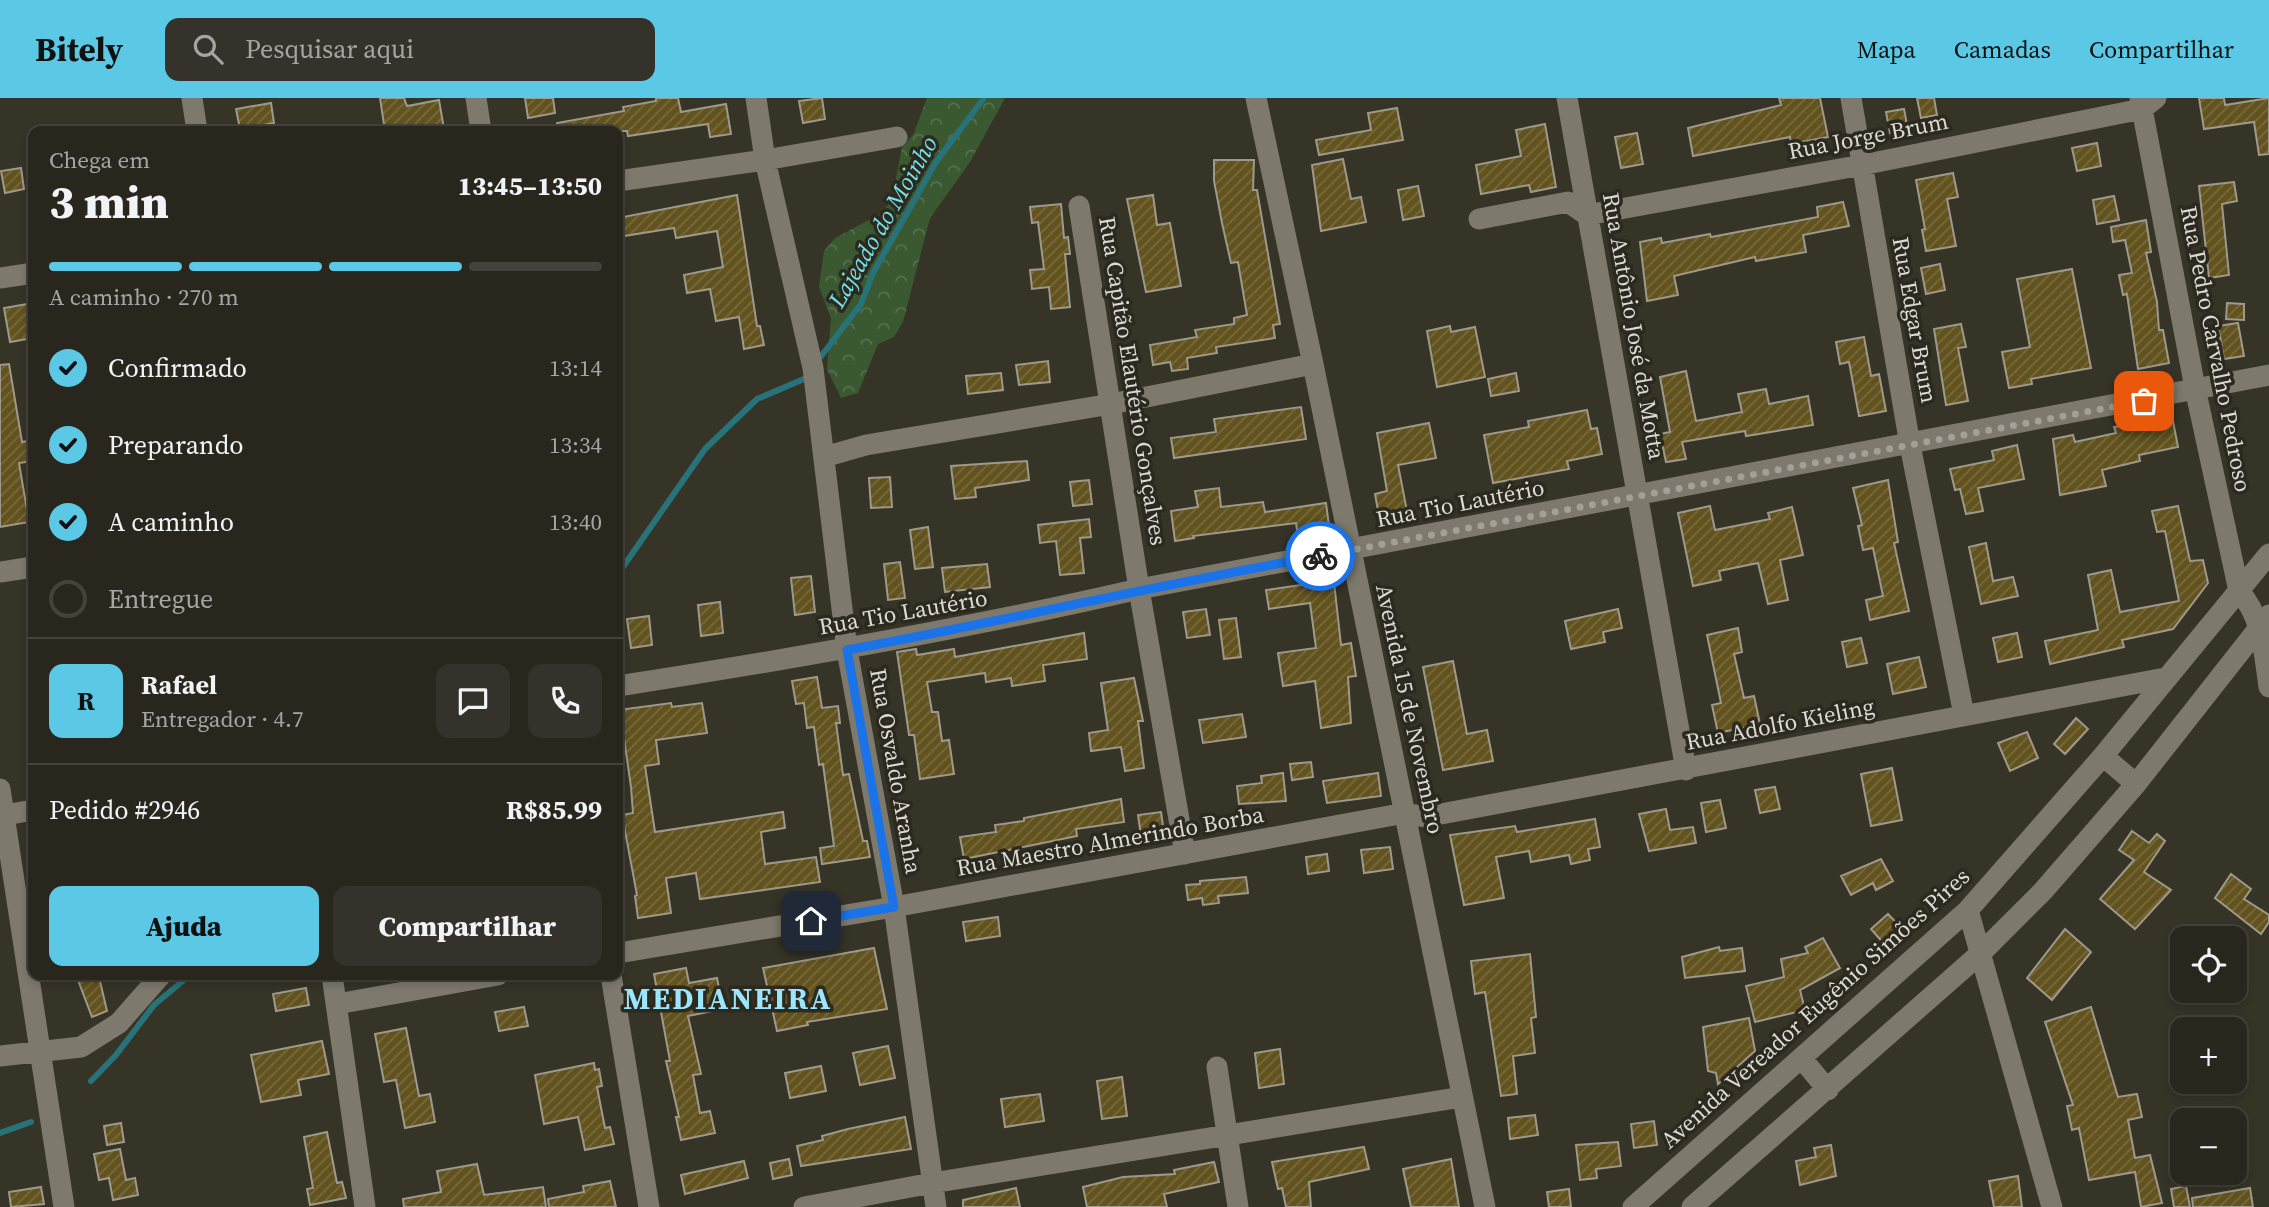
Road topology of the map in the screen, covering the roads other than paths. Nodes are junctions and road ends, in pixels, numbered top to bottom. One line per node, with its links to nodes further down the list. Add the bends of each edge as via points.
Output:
1 (192, 98): 8 (street)
2 (476, 98): 9 (street)
3 (756, 98): 11 (street, Rua Osvaldo Aranha)
4 (1256, 98): 19 (street, Avenida 15 de Novembro)
5 (1567, 98): 15 (street, Rua Antônio José da Motta)
6 (1851, 98): 12 (street, Rua Edgar Brum)
7 (2146, 102): 12 (street, Rua Jorge Brum); 21 (street, Rua Pedro Carvalho Pedroso)
8 (196, 126)
9 (480, 126)
10 (897, 137): 11 (street)
11 (765, 160): 13 (street); 24 (street, Rua Osvaldo Aranha, via 813,368)
12 (1862, 165): 15 (street, Rua Jorge Brum); 23 (street, Rua Edgar Brum)
13 (623, 180)
14 (1079, 206): 22 (street, Rua Capitão Elautério Gonçalves)
15 (1587, 215): 16 (street, via 1568,202); 25 (street, Rua Antônio José da Motta)
16 (1479, 219)
17 (28, 273): 18 (street)
18 (0, 278)
19 (1313, 364): 22 (street); 26 (street, Avenida 15 de Novembro)
20 (2269, 375): 21 (street, Rua Tio Lautério)
21 (2195, 388): 23 (street, Rua Tio Lautério); 31 (street, Rua Pedro Carvalho Pedroso)
22 (1111, 404): 24 (street, via 866,445); 30 (street, Rua Capitão Elautério Gonçalves)
23 (1910, 445): 25 (street, Rua Tio Lautério); 36 (street, Rua Edgar Brum)
24 (824, 457): 32 (street, Rua Osvaldo Aranha)
25 (1639, 496): 26 (street, Rua Tio Lautério); 38 (street, Rua Antônio José da Motta)
26 (1350, 550): 30 (street, Rua Tio Lautério); 42 (street, Avenida 15 de Novembro)
27 (2269, 554): 31 (street, Avenida Vereador Eugênio Simões Pires)
28 (28, 568): 29 (street)
29 (0, 572)
30 (1139, 589): 32 (street, Rua Tio Lautério, via 990,624); 44 (street, Rua Capitão Elautério Gonçalves)
31 (2255, 610): 33 (street, Avenida Vereador Eugênio Simões Pires); 35 (street, Rua Pedro Carvalho Pedroso); 39 (street, Avenida Vereador Eugênio Simões Pires)
32 (847, 650): 34 (street, Rua Tio Lautério); 45 (street, Rua Osvaldo Aranha)
33 (2165, 678): 36 (street, Rua Adolfo Kieling); 37 (street, Avenida Vereador Eugênio Simões Pires)
34 (623, 685)
35 (2269, 687)
36 (1964, 715): 38 (street, Rua Adolfo Kieling)
37 (2104, 756): 39 (street); 46 (street, Avenida Vereador Eugênio Simões Pires)
38 (1686, 770): 42 (street, Rua Adolfo Kieling, via 1425,817)
39 (2136, 784): 48 (street, Avenida Vereador Eugênio Simões Pires)
40 (0, 789): 43 (street)
41 (28, 811): 43 (street)
42 (1405, 813): 44 (street, Rua Maestro Almerindo Borba); 61 (street, Avenida 15 de Novembro)
43 (2, 816): 49 (street)
44 (1185, 854): 45 (street, Rua Maestro Almerindo Borba)
45 (894, 907): 47 (street, Rua Maestro Almerindo Borba); 63 (street, Rua Osvaldo Aranha)
46 (1968, 910): 48 (street); 58 (street, Avenida Vereador Eugênio Simões Pires)
47 (623, 952)
48 (1982, 953): 60 (street, Avenida Vereador Eugênio Simões Pires); 73 (street)
49 (28, 977)
50 (29, 980): 56 (street)
51 (156, 980): 56 (street, via 120,1023 81,1047)
52 (333, 980): 55 (street)
53 (470, 980): 55 (street)
54 (612, 980): 67 (street)
55 (337, 1004): 66 (street)
56 (40, 1051): 57 (street); 65 (street)
57 (0, 1056)
58 (1802, 1059): 60 (street); 64 (street, Avenida Vereador Eugênio Simões Pires)
59 (1217, 1068): 62 (street)
60 (1828, 1090): 72 (street, Avenida Vereador Eugênio Simões Pires)
61 (1462, 1097): 62 (street); 71 (street, Avenida 15 de Novembro)
62 (1228, 1134): 63 (street); 70 (street)
63 (932, 1183): 68 (street); 69 (street, Rua Osvaldo Aranha)
64 (1647, 1203)
65 (64, 1207)
66 (365, 1207)
67 (649, 1207)
68 (804, 1207)
69 (936, 1207)
70 (1238, 1207)
71 (1485, 1207)
72 (1692, 1207)
73 (2052, 1207)

